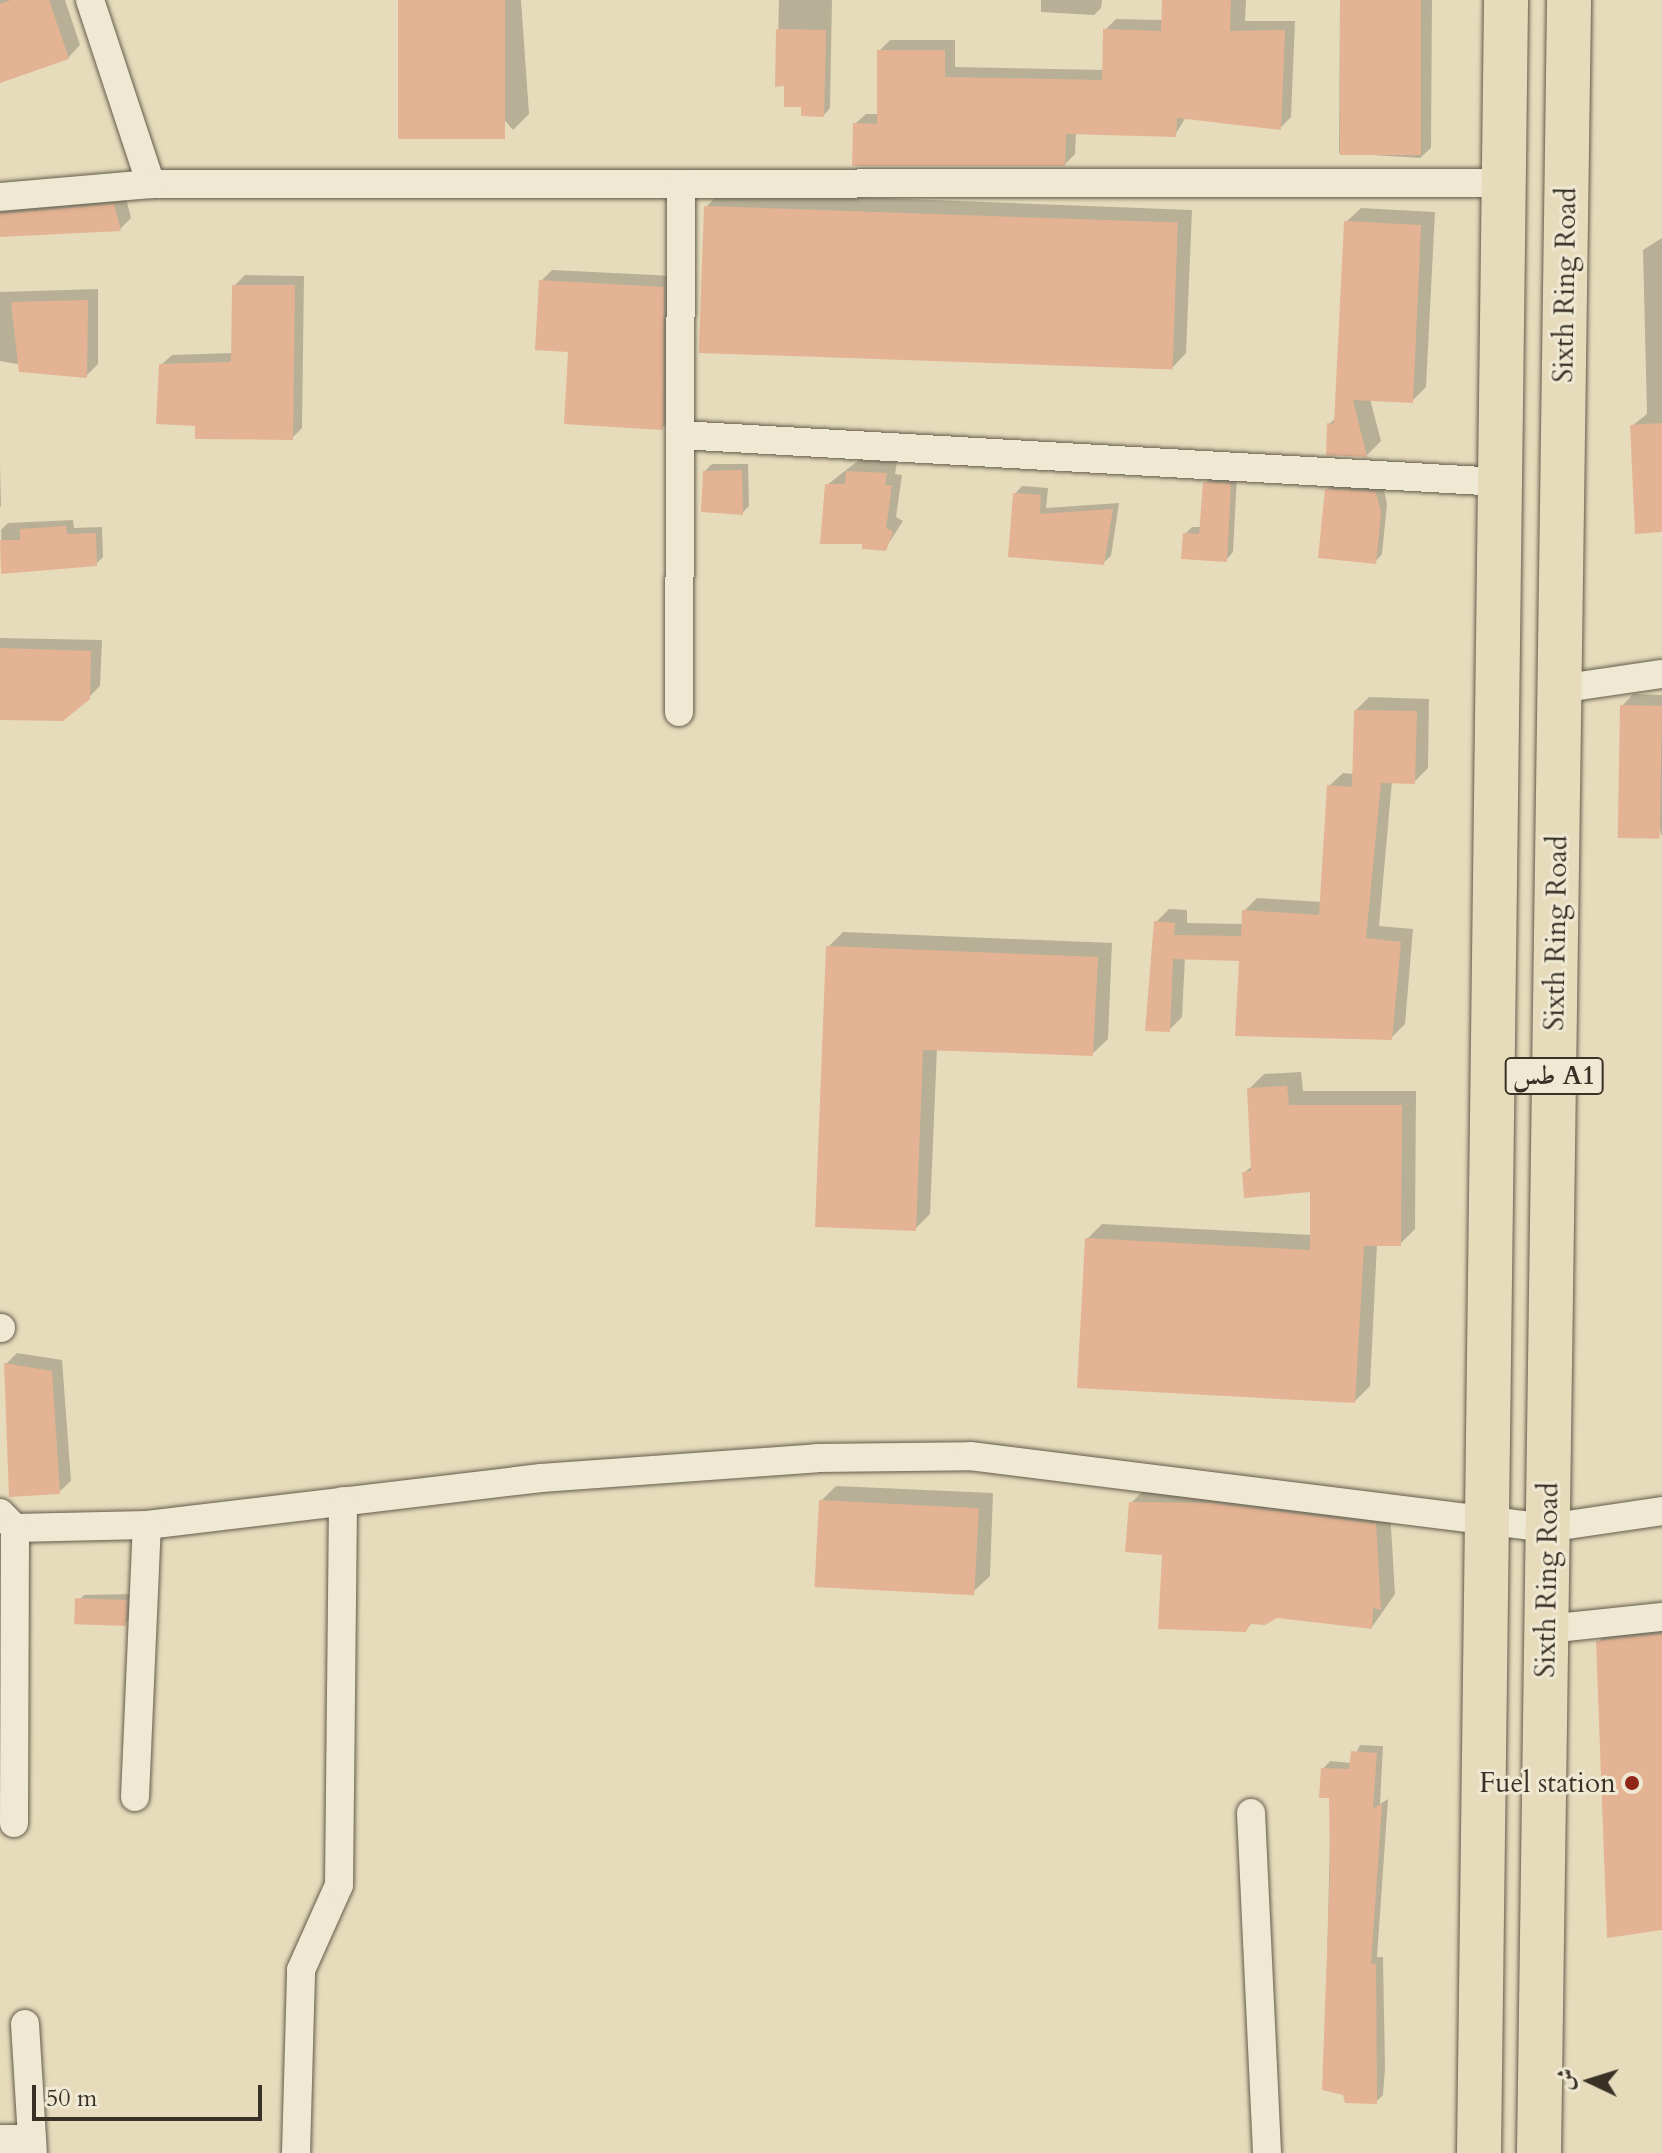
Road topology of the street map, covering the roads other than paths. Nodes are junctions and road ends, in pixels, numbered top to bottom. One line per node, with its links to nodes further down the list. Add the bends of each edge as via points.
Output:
1 (90, 0): 5 (street)
2 (1506, 0): 4 (highway, Sixth Ring Road / طس A1)
3 (1569, 0): 11 (highway, Sixth Ring Road / طس A1)
4 (1503, 183): 6 (street); 9 (highway, Sixth Ring Road / طس A1)
5 (151, 184): 6 (street); 7 (street)
6 (681, 184): 8 (street)
7 (0, 197)
8 (680, 435): 9 (street); 12 (street)
9 (1500, 482): 16 (highway, Sixth Ring Road / طس A1)
10 (1662, 674): 11 (street)
11 (1559, 689): 18 (highway, Sixth Ring Road / طس A1)
12 (679, 712)
13 (343, 1501): 16 (street, via 541,1478 817,1458 970,1456); 17 (street); 27 (street, via 339,1885 301,1970)
14 (1662, 1511): 18 (street)
15 (8, 1521): 17 (street); 23 (street)
16 (1489, 1521): 18 (street); 29 (highway, Sixth Ring Road / طس A1)
17 (147, 1525): 21 (street)
18 (1547, 1528): 20 (highway, Sixth Ring Road / طس A1)
19 (1662, 1617): 20 (street)
20 (1547, 1629): 30 (highway, Sixth Ring Road / طس A1)
21 (135, 1797)
22 (1251, 1813): 28 (street)
23 (14, 1823)
24 (25, 2024): 26 (street)
25 (0, 2139): 26 (street)
26 (33, 2146)
27 (296, 2153)
28 (1267, 2153)
29 (1479, 2153)
30 (1539, 2153)

